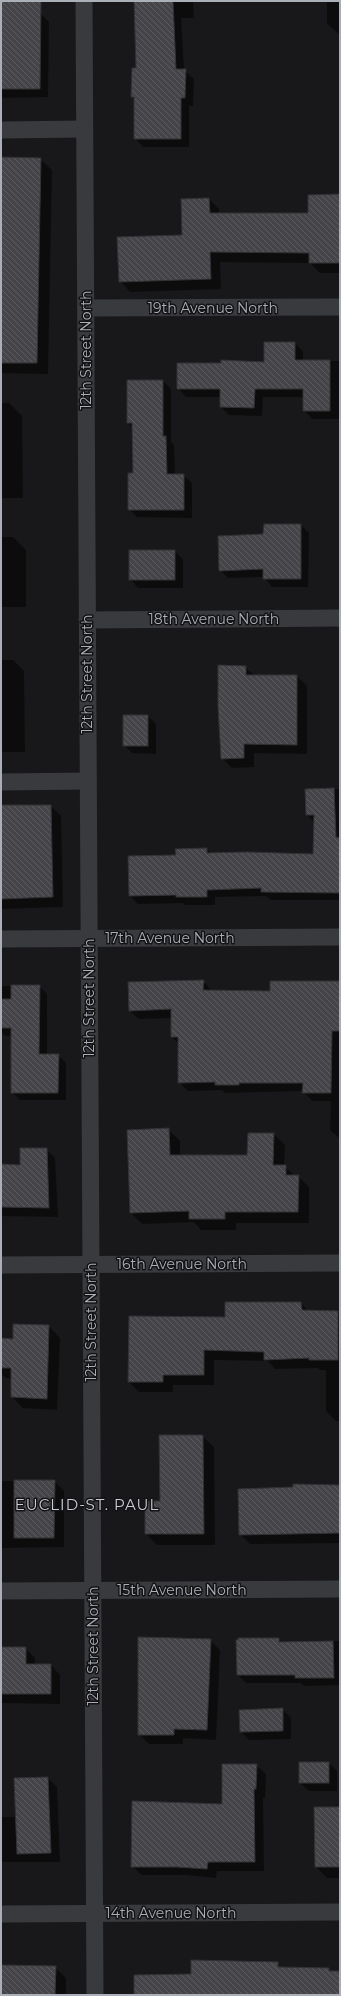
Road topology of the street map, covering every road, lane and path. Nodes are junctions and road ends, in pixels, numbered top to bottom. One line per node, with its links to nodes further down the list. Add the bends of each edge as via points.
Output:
1 (84, 1): 2 (street, 12th Street North)
2 (84, 129): 3 (street); 5 (street, 12th Street North)
3 (1, 130)
4 (340, 307): 5 (street, 19th Avenue North)
5 (86, 308): 7 (street, 12th Street North)
6 (340, 618): 7 (street, 18th Avenue North)
7 (87, 620): 9 (street, 12th Street North)
8 (1, 782): 9 (street)
9 (88, 782): 11 (street, 12th Street North)
10 (340, 937): 11 (street, 17th Avenue North)
11 (89, 938): 12 (street, 17th Avenue North); 14 (street, 12th Street North)
12 (1, 939)
13 (340, 1263): 14 (street, 16th Avenue North)
14 (91, 1264): 15 (street, 16th Avenue North); 17 (street, 12th Street North)
15 (1, 1265)
16 (340, 1589): 17 (street, 15th Avenue North)
17 (92, 1590): 18 (street, 15th Avenue North); 20 (street, 12th Street North)
18 (1, 1591)
19 (340, 1912): 20 (street, 14th Avenue North)
20 (94, 1913): 21 (street, 14th Avenue North); 22 (street, 12th Street North)
21 (1, 1914)
22 (95, 1995)

